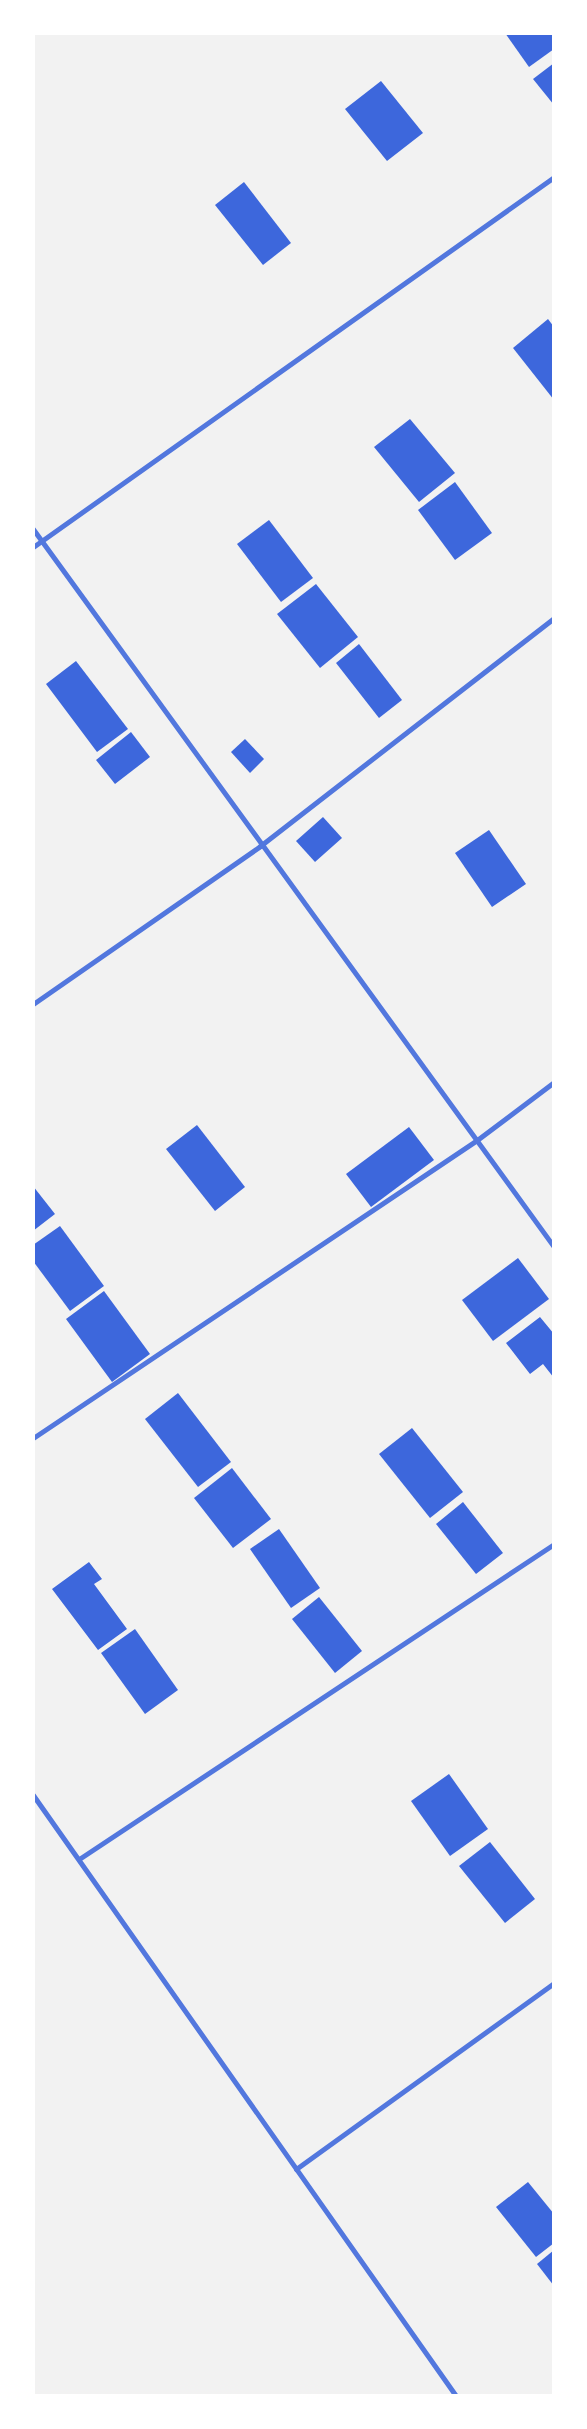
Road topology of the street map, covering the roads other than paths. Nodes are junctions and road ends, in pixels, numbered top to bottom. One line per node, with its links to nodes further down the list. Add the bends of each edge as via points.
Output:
1 (554, 177): 3 (lane)
2 (33, 529): 3 (lane)
3 (42, 541): 4 (lane); 6 (lane)
4 (33, 547)
5 (554, 618): 6 (lane)
6 (260, 846): 7 (lane); 9 (lane)
7 (33, 1004)
8 (554, 1082): 9 (lane)
9 (477, 1140): 10 (lane); 11 (lane)
10 (554, 1247)
11 (33, 1438)
12 (554, 1544): 14 (lane)
13 (33, 1795): 14 (lane)
14 (79, 1860): 16 (lane)
15 (554, 1983): 16 (lane)
16 (296, 2169): 17 (lane)
17 (456, 2396)

